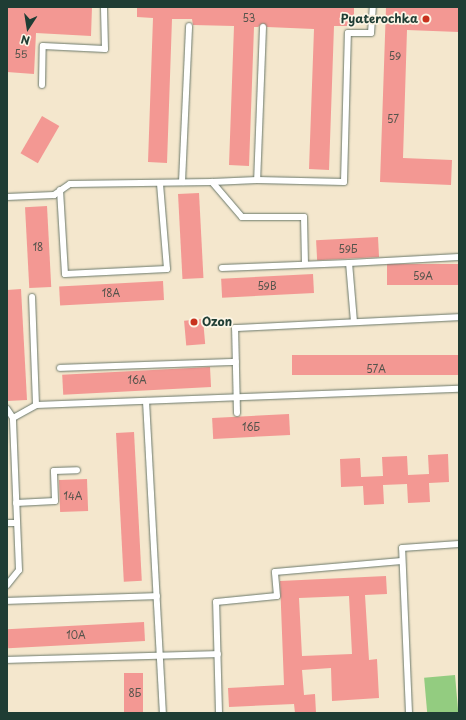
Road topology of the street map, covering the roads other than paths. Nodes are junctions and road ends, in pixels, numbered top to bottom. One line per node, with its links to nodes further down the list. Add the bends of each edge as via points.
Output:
1 (104, 7): 5 (lane, via 105,49 43,46)
2 (373, 7): 6 (lane, via 371,33 348,33 344,182)
3 (189, 26): 7 (lane)
4 (263, 27): 6 (lane)
5 (42, 85)
6 (257, 180): 8 (lane)
7 (182, 182): 8 (lane); 9 (lane)
8 (212, 182): 14 (lane, via 242,217 304,217)
9 (160, 183): 10 (lane, via 70,184); 10 (lane, via 167,269 65,274)
10 (60, 190): 11 (lane, via 54,195)
11 (7, 197)
12 (459, 257): 13 (lane)
13 (349, 263): 14 (lane); 18 (lane)
14 (304, 264): 15 (lane)
15 (222, 268)
16 (32, 297): 24 (lane)
17 (459, 316): 18 (lane)
18 (354, 322): 19 (lane, via 236,328)
19 (236, 362): 20 (lane); 22 (lane)
20 (60, 368)
21 (459, 389): 22 (lane)
22 (237, 397): 23 (lane); 26 (lane)
23 (146, 400): 24 (lane); 35 (lane)
24 (36, 405): 27 (lane)
25 (7, 409): 27 (lane)
26 (237, 413)
27 (12, 418): 29 (lane)
28 (77, 470): 29 (lane, via 54,471 55,501)
29 (16, 503): 31 (lane)
30 (7, 523): 31 (lane)
31 (17, 523): 34 (lane, via 19,570)
32 (459, 544): 33 (lane, via 402,548)
33 (402, 561): 38 (lane, via 275,572 277,596 216,602); 42 (lane)
34 (7, 585)
35 (156, 596): 36 (lane); 37 (lane)
36 (7, 601)
37 (160, 654): 38 (lane); 39 (lane); 40 (lane)
38 (218, 654): 41 (lane)
39 (7, 660)
40 (163, 713)
41 (219, 713)
42 (409, 713)

